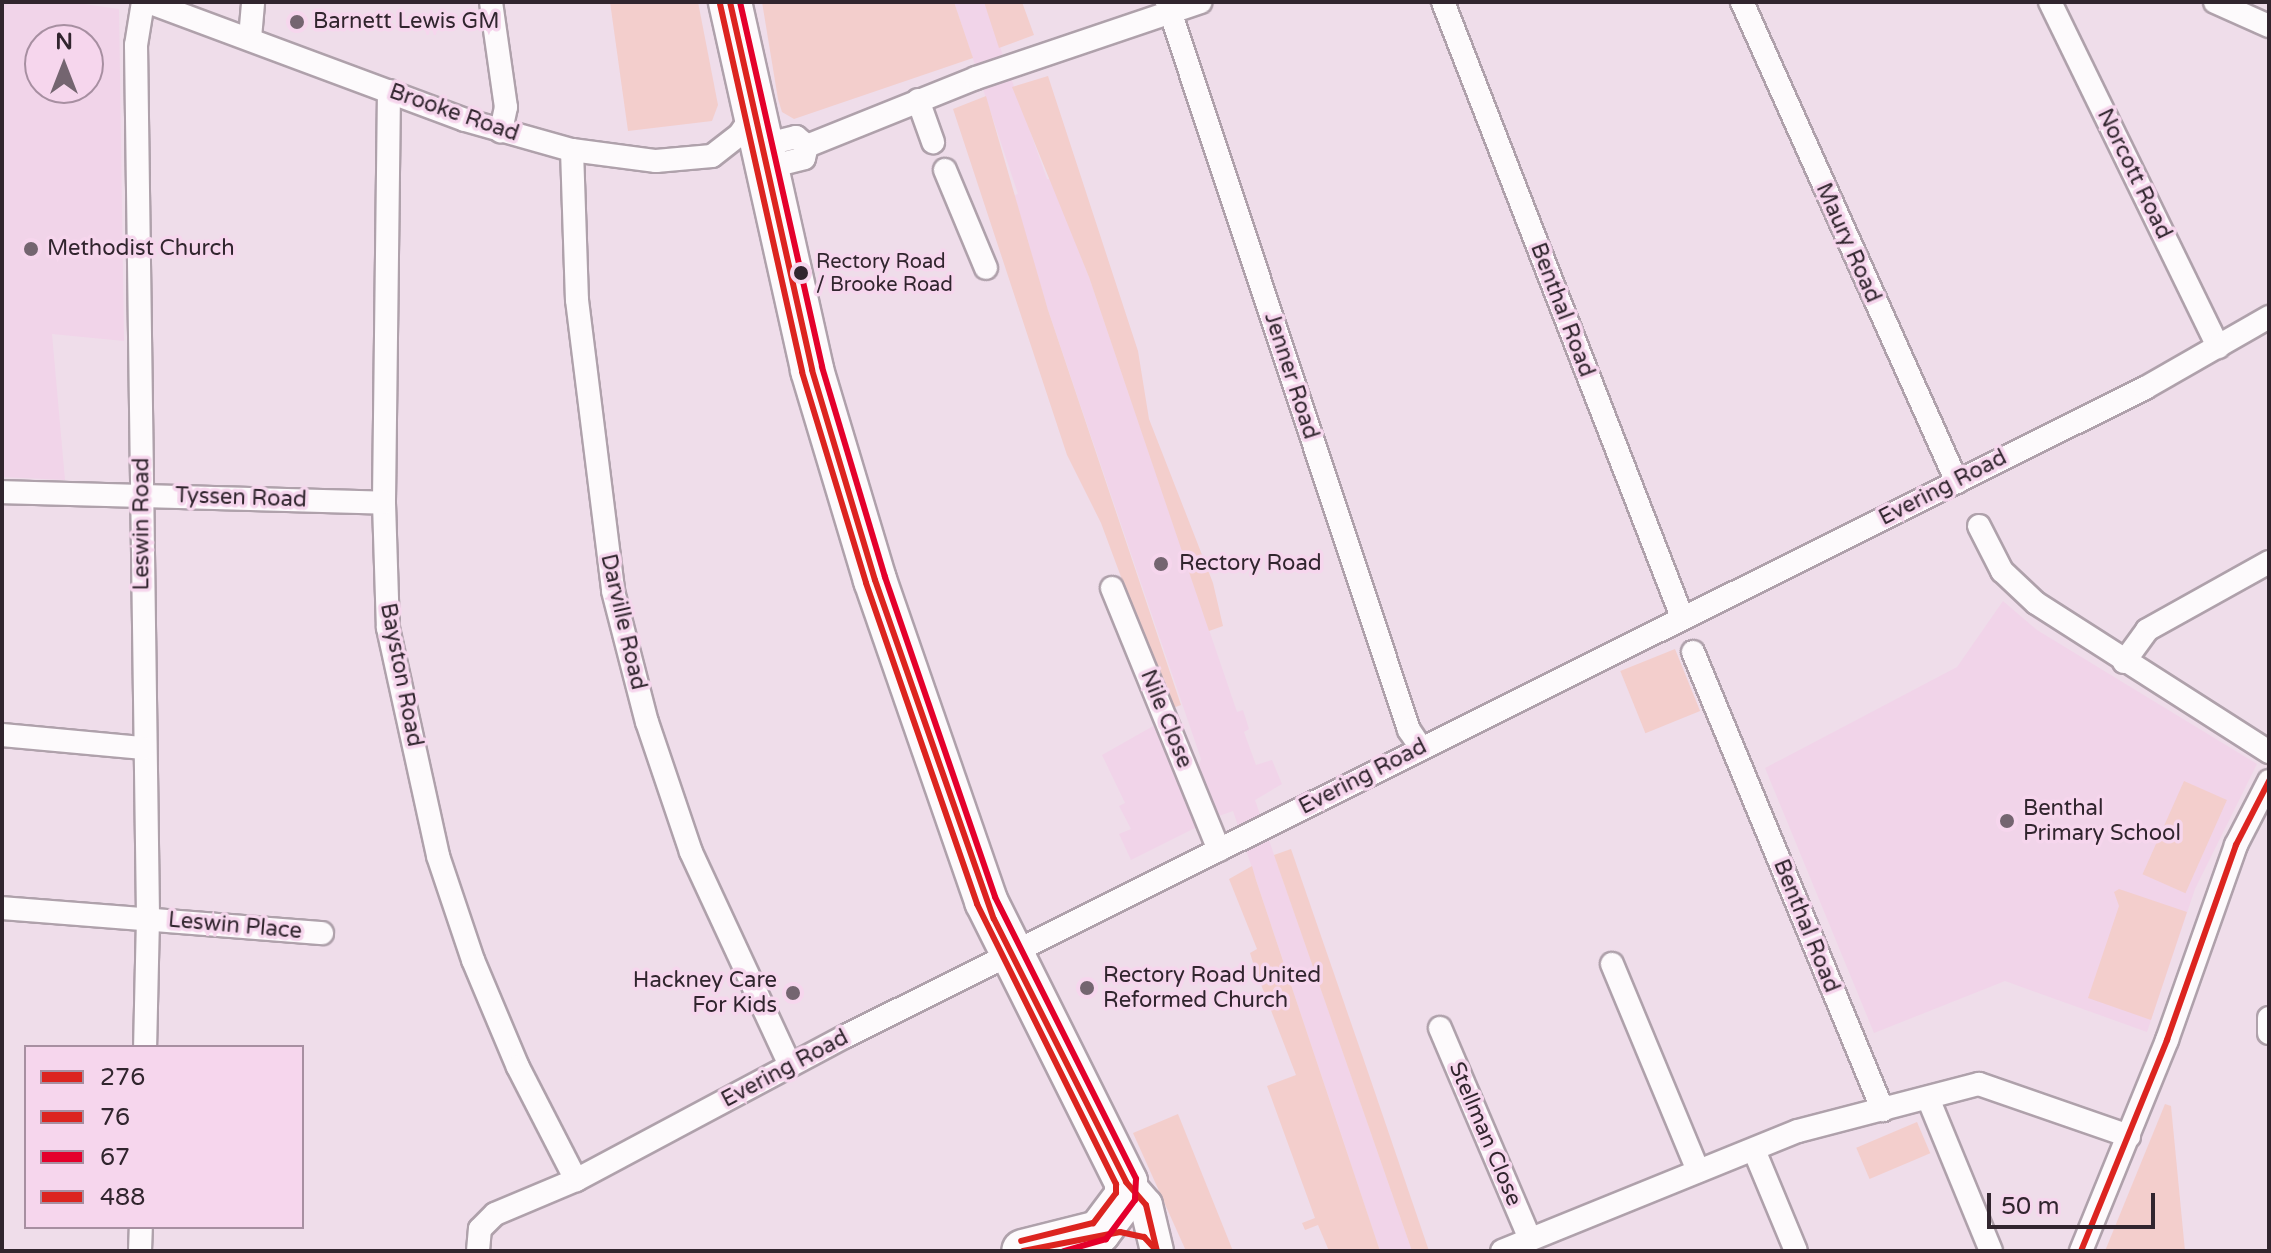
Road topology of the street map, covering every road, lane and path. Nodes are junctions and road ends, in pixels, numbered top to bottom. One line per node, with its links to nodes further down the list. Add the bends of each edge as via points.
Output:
1 (145, 2): 12 (street, Brooke Road); 25 (street, Leswin Road, via 136,45)
2 (253, 2): 12 (street)
3 (491, 2): 15 (street, via 506,107)
4 (730, 2): 16 (highway)
5 (1200, 2): 10 (street)
6 (1443, 2): 30 (street, Benthal Road)
7 (1742, 2): 23 (street, Maury Road)
8 (2050, 2): 22 (street, Norcott Road)
9 (2215, 2): 11 (street)
10 (1168, 6): 14 (street); 35 (street, Jenner Road, via 1409,730)
11 (2269, 26)
12 (250, 38): 13 (street, Brooke Road)
13 (389, 91): 15 (street, Brooke Road); 26 (street, Bayston Road)
14 (918, 100): 16 (street, via 807,146 796,137); 17 (street)
15 (501, 131): 18 (street, Brooke Road)
16 (762, 142): 18 (street, Brooke Road, via 740,134 712,156 656,161); 42 (highway, via 812,370 875,580 986,901)
17 (933, 142)
18 (572, 150): 48 (street, Darville Road, via 577,300 613,591 647,722 691,852)
19 (945, 170): 20 (street)
20 (986, 268)
21 (2269, 317): 22 (street, Evering Road)
22 (2218, 347): 23 (street, Evering Road)
23 (1957, 482): 30 (street, Evering Road)
24 (2, 492): 25 (street, Tyssen Road)
25 (142, 494): 26 (street, Tyssen Road); 34 (street, Leswin Road)
26 (384, 503): 54 (street, Bayston Road, via 388,628 438,856 494,1013)
27 (1979, 526): 32 (street, via 2002,571 2061,622)
28 (2269, 562): 32 (street, via 2147,630)
29 (1112, 588): 38 (street, Nile Close)
30 (1682, 617): 35 (street, Evering Road)
31 (1693, 652): 50 (street, Benthal Road)
32 (2124, 662): 36 (street)
33 (2, 735): 34 (street)
34 (143, 748): 40 (street, Leswin Road)
35 (1421, 748): 38 (street, Evering Road)
36 (2269, 752)
37 (2269, 781): 51 (street, via 2236,845)
38 (1226, 847): 42 (street, Evering Road)
39 (2, 908): 40 (street, Leswin Place)
40 (148, 918): 41 (street, Leswin Place); 47 (street, Leswin Road)
41 (322, 933)
42 (1013, 956): 48 (street, Evering Road); 55 (highway)
43 (1612, 964): 53 (street)
44 (2269, 1018): 46 (street)
45 (1440, 1028): 58 (street, Stellman Close)
46 (2269, 1033)
47 (145, 1045)
48 (790, 1065): 54 (street, Evering Road)
49 (1928, 1098): 50 (street); 51 (street, via 1979,1084); 65 (street)
50 (1883, 1110): 52 (street, via 1833,1120)
51 (2129, 1136): 66 (street)
52 (1754, 1150): 53 (street); 64 (street)
53 (1698, 1171): 58 (street)
54 (576, 1180): 61 (street, Evering Road, via 495,1214 480,1229)
55 (1126, 1182): 57 (highway, via 1126,1196); 59 (street, via 1146,1205)
56 (141, 1229): 60 (street)
57 (1099, 1232): 59 (street, via 1135,1233); 62 (highway)
58 (1538, 1242): 63 (street)
59 (1156, 1249)
60 (140, 1251)
61 (478, 1251)
62 (1023, 1251)
63 (1502, 1251)
64 (1796, 1251)
65 (1991, 1251)
66 (2081, 1251)

